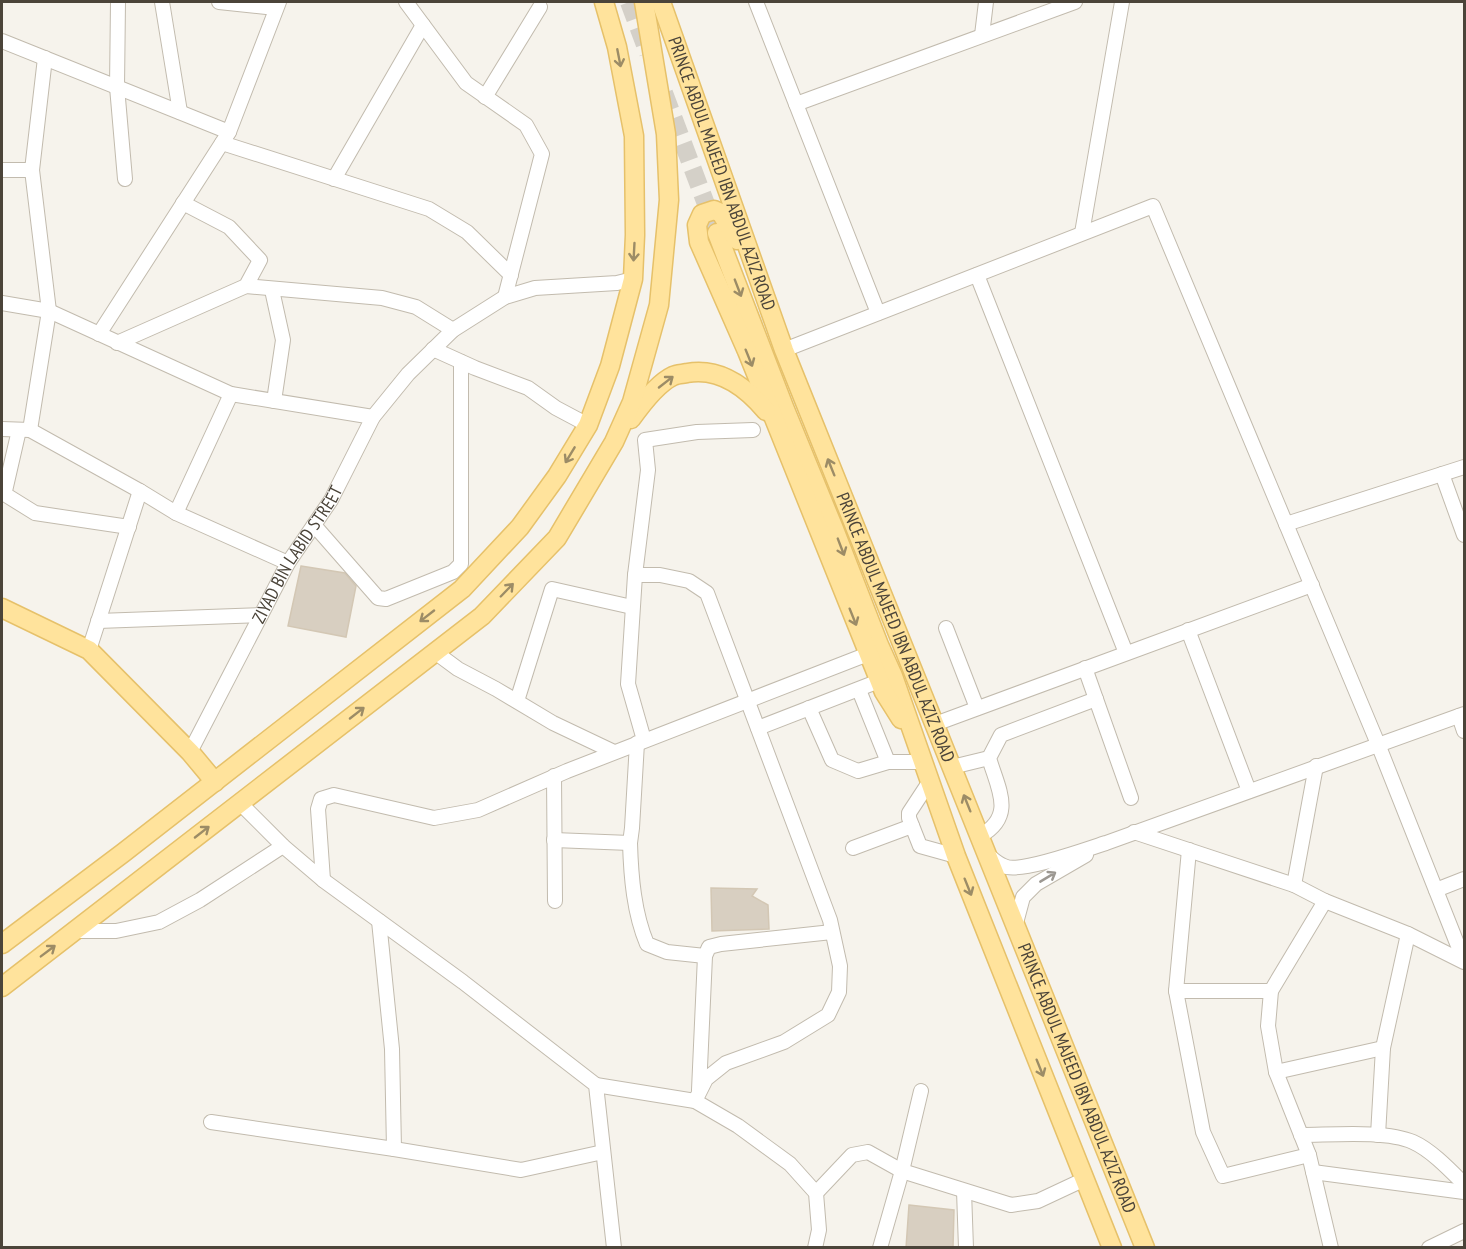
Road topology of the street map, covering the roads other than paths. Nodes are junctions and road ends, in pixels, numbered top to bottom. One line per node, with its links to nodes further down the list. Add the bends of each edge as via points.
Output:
1 (118, 2): 18 (street)
2 (162, 2): 21 (street)
3 (219, 2): 12 (street)
4 (406, 2): 14 (street)
5 (604, 2): 33 (main road, one-way to 33, via 634,135)
6 (644, 2): 54 (main road, via 666,134 669,200 659,305 632,402)
7 (661, 2): 32 (main road, PRINCE ABDUL MAJEED IBN ABDUL AZIZ ROAD)
8 (756, 2): 20 (street)
9 (986, 2): 15 (street)
10 (1075, 2): 15 (street)
11 (1122, 2): 29 (street)
12 (277, 5): 22 (street)
13 (540, 7): 19 (street)
14 (423, 25): 19 (street, via 466,83); 26 (street)
15 (982, 35): 20 (street)
16 (2, 41): 17 (street)
17 (45, 58): 18 (street); 24 (street)
18 (117, 87): 21 (street); 25 (street)
19 (485, 97): 31 (street, via 525,125 542,154)
20 (796, 104): 39 (street)
21 (180, 112): 22 (street)
22 (225, 137): 26 (street); 27 (street)
23 (2, 170): 24 (street)
24 (32, 170): 38 (street)
25 (124, 178)
26 (334, 178): 31 (street, via 429,209 466,232)
27 (183, 203): 34 (street, via 229,227 260,260); 41 (street)
28 (717, 233): 88 (main road, PRINCE ABDUL MAJEED IBN ABDUL AZIZ ROAD, one-way to 88, via 893,676)
29 (1082, 233): 30 (street); 59 (street, via 1152,206)
30 (976, 274): 39 (street); 74 (street)
31 (511, 275): 36 (street)
32 (758, 275): 44 (main road, PRINCE ABDUL MAJEED IBN ABDUL AZIZ ROAD); 49 (main road, one-way to 49, via 721,213 714,210 702,214 697,225 699,242)
33 (633, 279): 36 (street, ZIYAD BIN LABID STREET, via 535,288); 50 (main road, via 610,366)
34 (246, 286): 35 (street); 42 (street)
35 (272, 290): 40 (street, via 382,298 416,307); 47 (street, via 283,340)
36 (506, 297): 40 (street, ZIYAD BIN LABID STREET)
37 (2, 303): 38 (street)
38 (49, 311): 41 (street); 52 (street)
39 (878, 313): 44 (street)
40 (453, 330): 43 (street, ZIYAD BIN LABID STREET)
41 (99, 334): 42 (street)
42 (117, 342): 46 (street)
43 (433, 349): 45 (street); 48 (street, ZIYAD BIN LABID STREET)
44 (784, 350): 85 (main road, PRINCE ABDUL MAJEED IBN ABDUL AZIZ ROAD, one-way to 44)
45 (461, 362): 50 (street, via 528,388); 60 (street, via 461,564 453,572 396,596 378,598)
46 (231, 394): 47 (street); 58 (street)
47 (274, 401): 48 (street)
48 (373, 417): 60 (street, ZIYAD BIN LABID STREET)
49 (775, 423): 54 (main road, one-way to 49, via 645,399 674,376 693,372 717,373 737,383); 75 (main road, one-way to 75)
50 (588, 425): 100 (main road, one-way to 100, via 520,527 462,589)
51 (2, 429): 52 (street)
52 (25, 430): 57 (street); 61 (street, via 6,495 35,513)
53 (753, 430): 64 (street, via 697,432 645,440 648,470)
54 (614, 442): 73 (main road, one-way to 54, via 482,616 558,538)
55 (1464, 467): 56 (street)
56 (1443, 474): 59 (street); 62 (street)
57 (141, 491): 58 (street); 61 (street)
58 (176, 513): 63 (street)
59 (1286, 524): 65 (street)
60 (314, 525): 63 (street, ZIYAD BIN LABID STREET)
61 (129, 527): 69 (street)
62 (1464, 535)
63 (288, 563): 68 (street, ZIYAD BIN LABID STREET)
64 (635, 575): 66 (street); 80 (street, via 689,581 707,593)
65 (1312, 585): 71 (street); 90 (street)
66 (633, 607): 81 (street, via 552,589); 89 (street, via 628,684)
67 (2, 608): 72 (main road)
68 (261, 615): 69 (street); 91 (street, ZIYAD BIN LABID STREET)
69 (98, 621): 72 (street)
70 (946, 628): 83 (street)
71 (1188, 630): 74 (street); 101 (street)
72 (89, 650): 91 (main road)
73 (435, 652): 81 (street); 103 (main road, one-way to 73)
74 (1126, 652): 76 (street)
75 (868, 654): 77 (main road); 80 (street)
76 (1085, 668): 79 (street); 83 (street)
77 (879, 681): 78 (street); 88 (main road)
78 (859, 690): 82 (street); 94 (street)
79 (1096, 699): 93 (street, via 1004,733); 102 (street)
80 (748, 700): 86 (street); 89 (street)
81 (517, 701): 92 (street)
82 (809, 708): 86 (street); 94 (street, via 832,760 858,771)
83 (977, 708): 85 (street)
84 (1462, 715): 87 (street); 90 (street)
85 (935, 724): 97 (main road, PRINCE ABDUL MAJEED IBN ABDUL AZIZ ROAD)
86 (758, 728): 124 (street)
87 (1464, 731)
88 (915, 741): 95 (main road, PRINCE ABDUL MAJEED IBN ABDUL AZIZ ROAD)
89 (641, 742): 92 (street); 108 (street)
90 (1378, 744): 96 (street); 118 (street)
91 (190, 752): 100 (main road)
92 (614, 752): 98 (street)
93 (989, 758): 97 (street); 106 (street, via 1003,807 993,829)
94 (888, 762): 95 (street)
95 (922, 762): 99 (main road, PRINCE ABDUL MAJEED IBN ABDUL AZIZ ROAD)
96 (1316, 766): 101 (street); 117 (street)
97 (952, 767): 106 (main road, PRINCE ABDUL MAJEED IBN ABDUL AZIZ ROAD, one-way to 97)
98 (554, 776): 107 (street); 116 (street, via 478,810 434,818 334,795 321,799 318,809)
99 (930, 781): 104 (street, via 909,813); 114 (main road, PRINCE ABDUL MAJEED IBN ABDUL AZIZ ROAD)
100 (215, 782): 126 (main road)
101 (1249, 791): 105 (street)
102 (1131, 798)
103 (240, 803): 110 (street); 123 (main road, one-way to 103)
104 (912, 826): 111 (street); 114 (street, via 922,848)
105 (1134, 832): 109 (street); 112 (street)
106 (980, 836): 113 (main road, PRINCE ABDUL MAJEED IBN ABDUL AZIZ ROAD)
107 (554, 840): 108 (street); 119 (street)
108 (630, 843): 127 (street, via 632,885 647,944 667,952)
109 (1106, 843): 113 (street, via 1016,868 1005,867); 122 (street, one-way to 109, via 1023,897 1036,884)
110 (283, 846): 116 (street); 123 (street, via 159,922 116,931)
111 (853, 848)
112 (1189, 850): 117 (street); 131 (street)
113 (988, 855): 122 (main road, PRINCE ABDUL MAJEED IBN ABDUL AZIZ ROAD)
114 (956, 856): 145 (main road, PRINCE ABDUL MAJEED IBN ABDUL AZIZ ROAD, one-way to 145)
115 (1464, 879): 118 (street)
116 (322, 880): 121 (street)
117 (1294, 885): 120 (street)
118 (1436, 890): 128 (street)
119 (555, 901)
120 (1325, 901): 125 (street); 130 (street)
121 (379, 921): 134 (street); 140 (street, via 392,1049)
122 (1016, 922): 156 (main road, PRINCE ABDUL MAJEED IBN ABDUL AZIZ ROAD)
123 (75, 931): 129 (main road, one-way to 123)
124 (832, 932): 127 (street, via 721,944 710,947); 136 (street, via 840,966 839,992 828,1015 784,1042 726,1063 706,1079)
125 (1408, 934): 128 (street); 132 (street)
126 (2, 944)
127 (705, 956): 136 (street)
128 (1464, 962)
129 (2, 987)
130 (1271, 991): 131 (street); 133 (street, via 1269,1026)
131 (1176, 992): 142 (street, via 1203,1132 1223,1176)
132 (1383, 1048): 133 (street); 139 (street)
133 (1276, 1072): 138 (street)
134 (596, 1085): 136 (street); 141 (street)
135 (921, 1091): 143 (street)
136 (697, 1097): 149 (street, via 790,1164)
137 (211, 1122): 140 (street)
138 (1301, 1135): 139 (street); 142 (street)
139 (1378, 1135): 146 (street, via 1413,1142)
140 (394, 1149): 141 (street, via 521,1170)
141 (603, 1152): 151 (street)
142 (1309, 1155): 144 (street)
143 (902, 1171): 147 (street); 149 (street, via 868,1152 852,1155); 153 (street)
144 (1313, 1172): 148 (street); 157 (street)
145 (1085, 1179): 147 (street, via 1038,1201 1011,1205); 155 (main road, PRINCE ABDUL MAJEED IBN ABDUL AZIZ ROAD)
146 (1464, 1184)
147 (964, 1191): 154 (street)
148 (1464, 1192)
149 (816, 1193): 152 (street, via 819,1230)
150 (1464, 1231): 158 (street)
151 (614, 1248)
152 (815, 1248)
153 (880, 1248)
154 (966, 1248)
155 (1112, 1248)
156 (1145, 1248)
157 (1331, 1248)
158 (1429, 1248)

